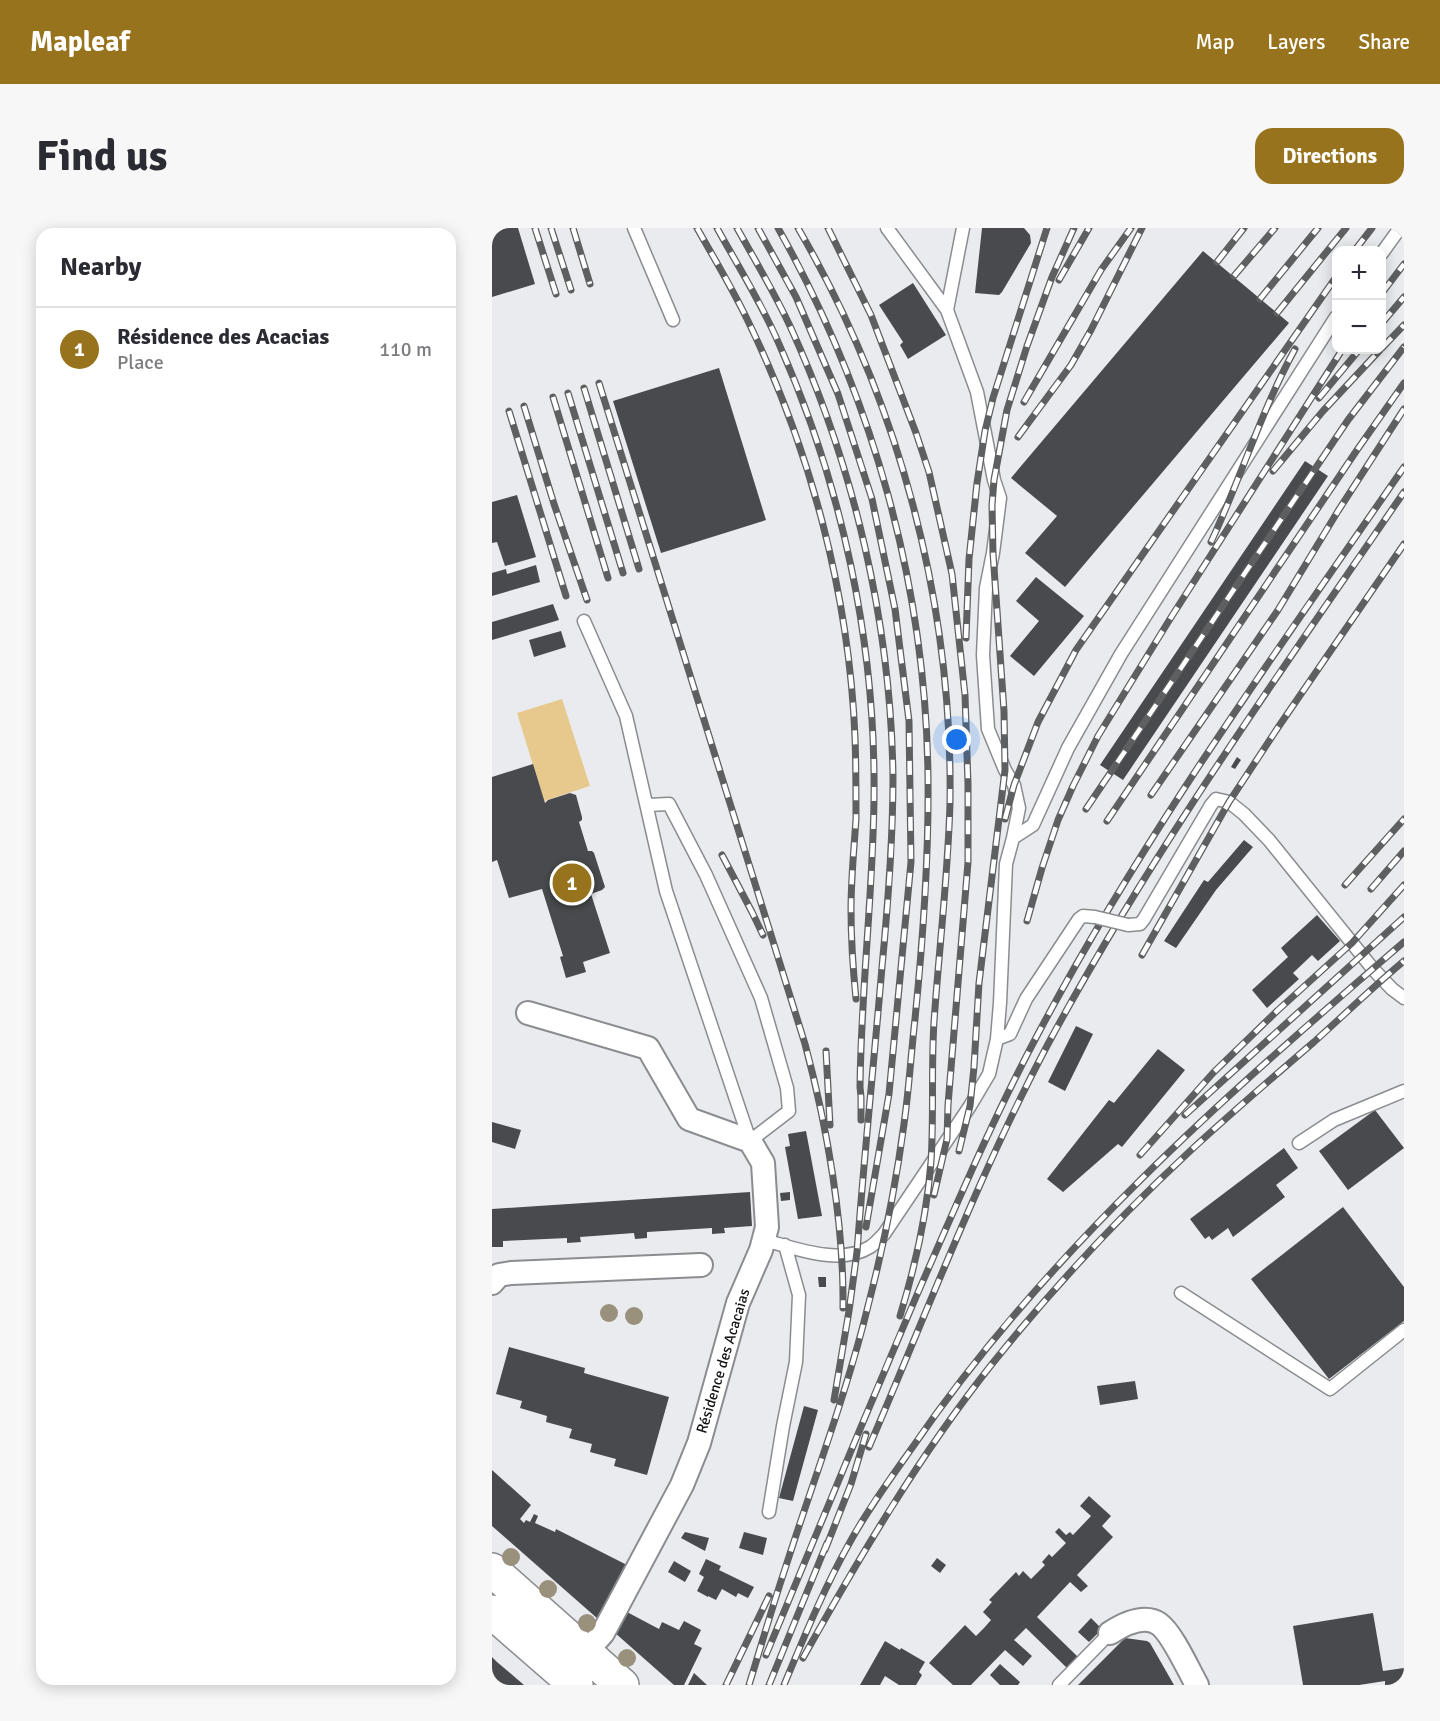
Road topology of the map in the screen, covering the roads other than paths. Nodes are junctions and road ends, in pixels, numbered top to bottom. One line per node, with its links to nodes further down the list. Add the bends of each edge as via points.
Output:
1 (634, 228): 7 (lane)
2 (887, 228): 6 (lane)
3 (963, 228): 6 (lane)
4 (1400, 228): 5 (lane)
5 (1386, 247)
6 (947, 310): 11 (lane, via 978,392 1000,498 986,588 983,655 988,729 1014,785 1018,808)
7 (673, 320)
8 (1332, 323): 11 (lane, via 1121,654 1068,748 1033,825)
9 (584, 621): 10 (lane, via 626,716)
10 (647, 805): 16 (lane, via 666,891); 16 (lane, via 669,804 706,875 761,998 787,1089 789,1111)
11 (1013, 838): 14 (lane, via 1006,864)
12 (1404, 998): 14 (lane, bridge, via 1373,969 1269,840 1229,802 1216,799 1140,924 1083,916 1078,919 1026,999 1010,1034)
13 (528, 1013): 16 (street, via 648,1048 689,1119)
14 (997, 1039): 18 (lane, via 989,1074 884,1234 871,1247 825,1256)
15 (1404, 1091): 17 (lane, via 1334,1120)
16 (750, 1141): 18 (street, Résidence des Acacaias, via 763,1163 767,1227)
17 (1299, 1143)
18 (774, 1243): 23 (lane, via 799,1295 796,1362); 27 (street, Résidence des Acacaias, via 738,1303 699,1443 682,1485 603,1633)
19 (701, 1265): 20 (street, via 511,1273 499,1275)
20 (492, 1283)
21 (1181, 1293): 22 (lane, via 1330,1389)
22 (1404, 1330)
23 (769, 1512)
24 (492, 1570): 27 (main road)
25 (492, 1612): 28 (main road)
26 (1110, 1633): 30 (lane); 31 (street, via 1137,1620 1159,1624)
27 (586, 1652): 29 (main road)
28 (576, 1685)
29 (622, 1685)
30 (1059, 1685)
31 (1197, 1685)

